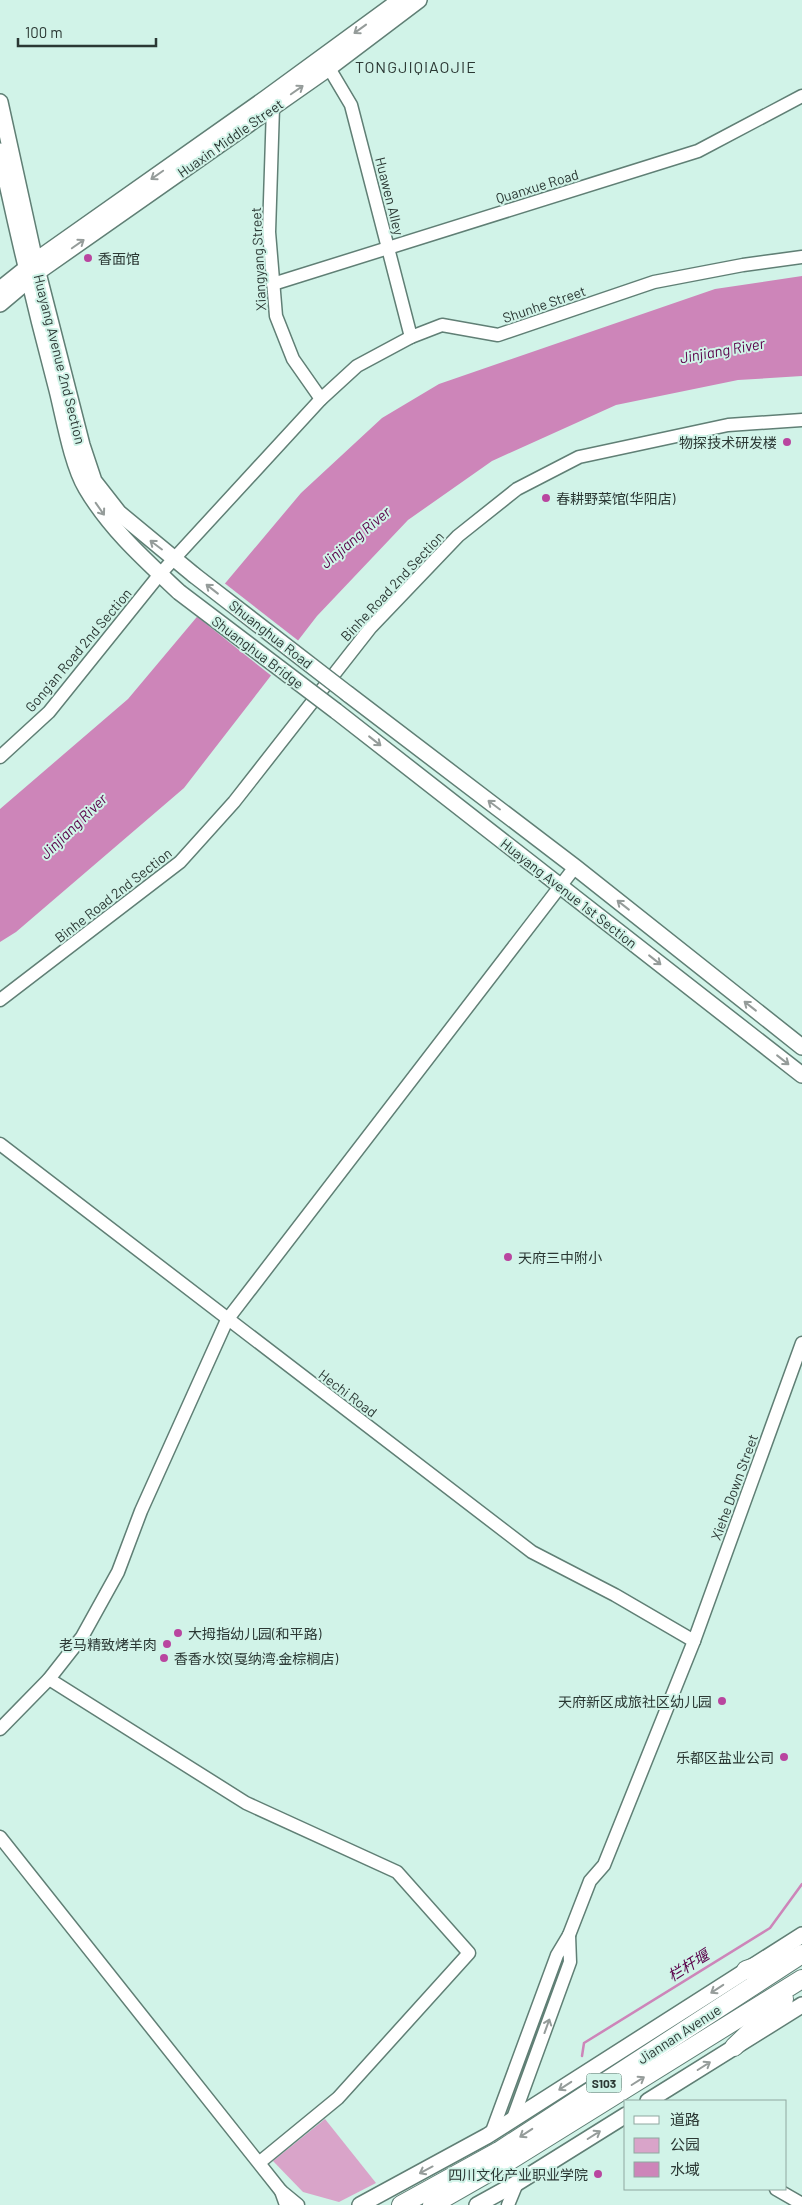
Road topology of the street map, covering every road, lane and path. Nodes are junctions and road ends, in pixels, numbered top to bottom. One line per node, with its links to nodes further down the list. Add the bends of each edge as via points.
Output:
1 (400, 0): 10 (main road, Huaxin Middle Street, one-way to 10)
2 (419, 0): 3 (main road, Huaxin Middle Street)
3 (328, 68): 6 (main road, Huaxin Middle Street, one-way to 3); 8 (street, Huawen Alley, via 351,105)
4 (802, 96): 8 (street, Quanxue Road, via 698,151)
5 (0, 102): 10 (main road, Huayang Avenue 2nd Section)
6 (273, 107): 10 (main road, Huaxin Middle Street, one-way to 6); 11 (street, Xiangyang Street, via 269,232)
7 (0, 151): 10 (main road, Huayang Avenue 2nd Section)
8 (388, 248): 11 (street, Quanxue Road); 14 (street, Huawen Alley)
9 (802, 257): 14 (street, Shunhe Street, via 654,282 498,335 442,325)
10 (32, 271): 12 (main road); 13 (main road); 17 (main road, Huayang Avenue 2nd Section, one-way to 10, via 119,513 94,481); 18 (main road, Huayang Avenue 2nd Section, one-way to 18, via 71,448 85,487 111,525)
11 (273, 284): 15 (street, Xiangyang Street, via 276,316 293,359)
12 (0, 290)
13 (0, 304)
14 (411, 337): 15 (street, Shunhe Street, via 356,366)
15 (321, 398): 17 (street, Shunhe Street)
16 (802, 420): 26 (street, Binhe Road 2nd Section, via 728,425 579,457 517,488 458,536 371,627 234,802 180,862)
17 (174, 558): 18 (street, Gong'an Road 2nd Section); 19 (main road, Huayang Avenue 2nd Section)
18 (160, 574): 20 (main road, Huayang Avenue 2nd Section); 23 (street, Gong'an Road 2nd Section, via 49,712)
19 (194, 575): 21 (main road, Shuanghua Road, one-way to 19, bridge)
20 (179, 592): 22 (main road, Shuanghua Bridge, bridge)
21 (348, 694): 24 (main road, Huayang Avenue 1st Section, one-way to 21)
22 (336, 711): 25 (main road, Huayang Avenue 1st Section, one-way to 25)
23 (0, 757)
24 (576, 867): 25 (street); 27 (main road, Huayang Avenue 1st Section, one-way to 24)
25 (561, 887): 28 (main road, Huayang Avenue 1st Section, one-way to 28); 30 (street)
26 (0, 1000)
27 (802, 1047)
28 (802, 1074)
29 (0, 1144): 30 (street, Hechi Road)
30 (226, 1320): 32 (street, Hechi Road, via 532,1552); 33 (street, via 141,1511 118,1572 82,1638)
31 (802, 1343): 32 (street, Xiehe Down Street)
32 (694, 1641): 36 (street, Xiehe Down Street, via 604,1865 590,1880)
33 (50, 1679): 34 (street); 47 (street, via 246,1803 397,1872 469,1953 338,2098)
34 (0, 1729)
35 (0, 1837): 47 (street)
36 (569, 1935): 45 (street, one-way to 36, via 570,1962); 46 (street, via 557,1955)
37 (802, 1935): 39 (main road)
38 (802, 1953): 39 (highway); 55 (highway, Jiannan Avenue / S103, one-way to 55, via 499,2151)
39 (746, 1970): 45 (main road, one-way to 45)
40 (802, 1981): 42 (highway); 56 (highway, Jiannan Avenue / S103, one-way to 40)
41 (802, 2005): 42 (main road)
42 (734, 2047): 43 (main road, one-way to 42)
43 (650, 2100)
44 (624, 2116): 48 (main road, one-way to 44)
45 (512, 2121): 46 (main road)
46 (491, 2134): 54 (main road, one-way to 54)
47 (260, 2162): 50 (street)
48 (517, 2183): 57 (main road); 58 (street)
49 (778, 2190): 51 (street)
50 (281, 2191): 52 (street); 53 (street)
51 (802, 2204)
52 (286, 2205)
53 (298, 2205)
54 (360, 2205)
55 (401, 2205)
56 (432, 2205)
57 (477, 2205)
58 (508, 2205)

